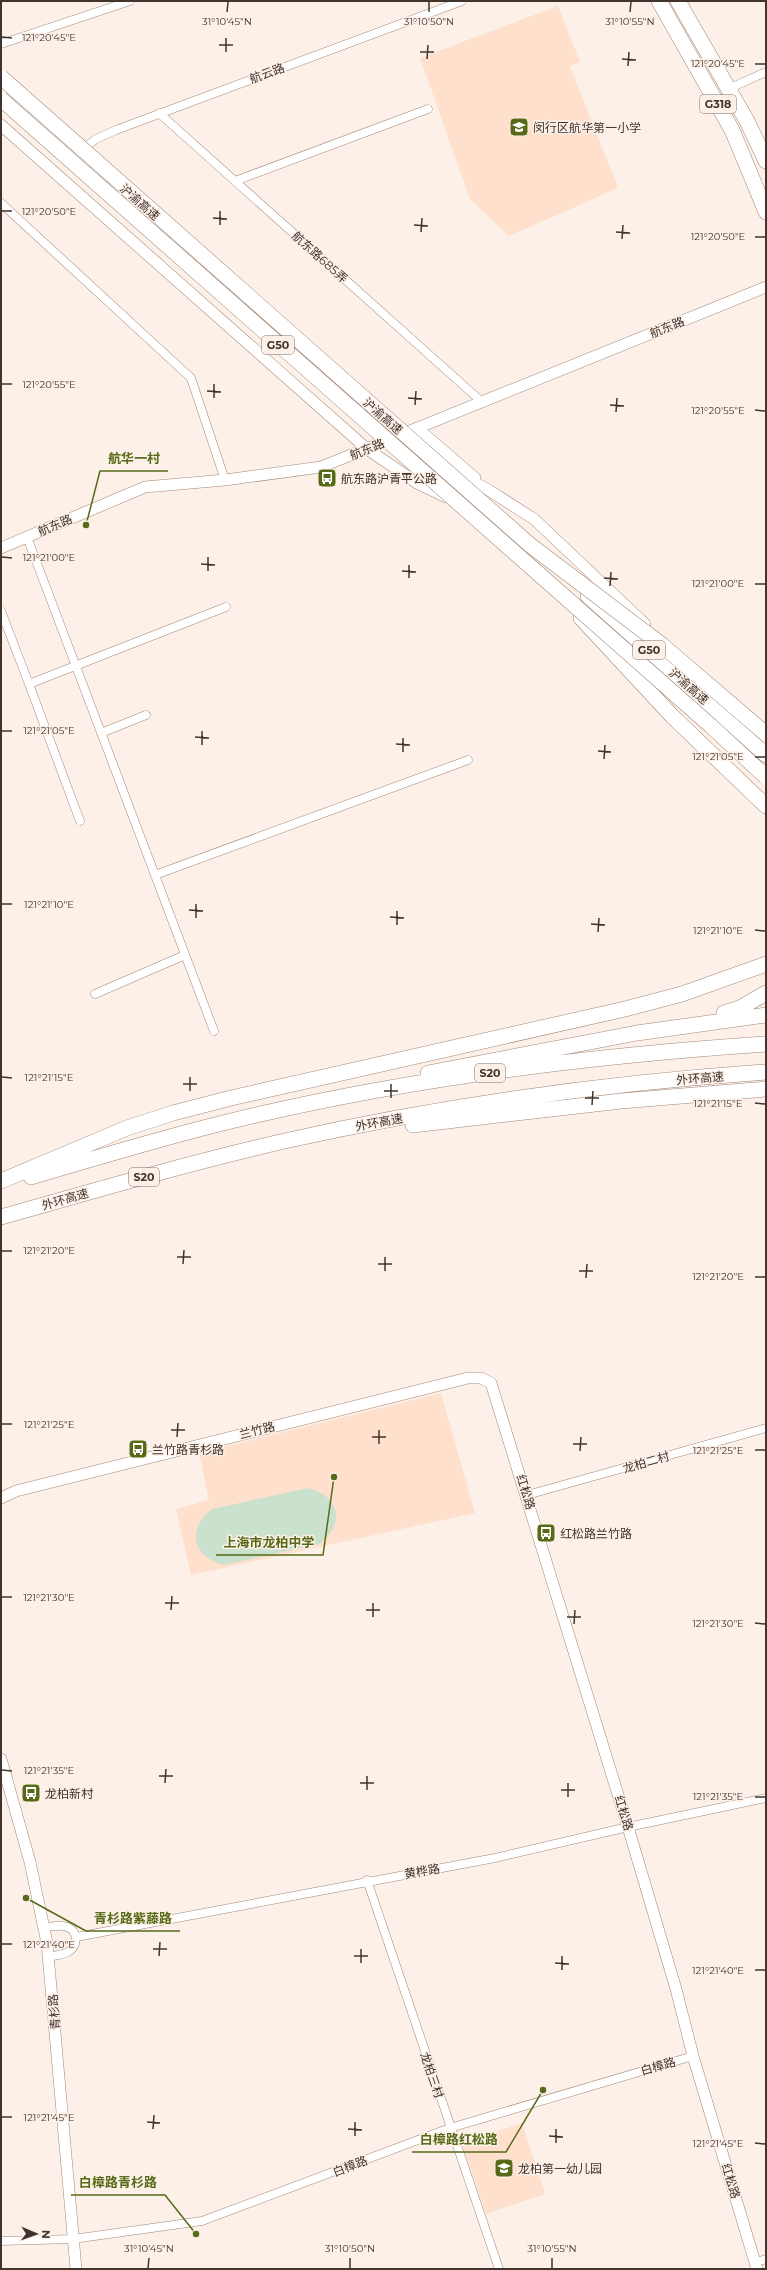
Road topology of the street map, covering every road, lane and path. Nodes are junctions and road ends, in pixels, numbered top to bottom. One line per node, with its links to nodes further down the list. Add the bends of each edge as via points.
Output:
1 (130, 1): 5 (street)
2 (462, 1): 12 (street, 航云路)
3 (659, 1): 18 (highway, G318, via 732,130)
4 (678, 1): 9 (highway, G318)
5 (1, 44)
6 (766, 72): 9 (street)
7 (1, 77): 27 (highway, 沪渝高速 / G50, bridge)
8 (1, 87): 14 (street)
9 (728, 88): 15 (highway, G318)
10 (1, 99): 29 (highway, 沪渝高速 / G50, bridge)
11 (428, 109): 16 (street)
12 (159, 113): 14 (street, 航云路, via 96,139); 16 (street, 航东路685弄)
13 (1, 125): 23 (street)
14 (77, 154): 22 (street)
15 (766, 161)
16 (235, 181): 20 (street, 航东路685弄)
17 (1, 203): 24 (street, via 191,378)
18 (766, 212)
19 (766, 287): 20 (street, 航东路)
20 (482, 402): 21 (street, 航东路)
21 (417, 428): 22 (street, 航东路); 25 (street)
22 (400, 435): 23 (street, 航东路); 25 (street, via 430,460)
23 (367, 449): 24 (street, 航东路, via 321,467); 33 (street, via 417,483 463,505 551,575)
24 (225, 480): 26 (street, 航东路, via 145,487)
25 (488, 489): 38 (street, via 534,519)
26 (27, 537): 28 (street, 航东路); 32 (street)
27 (530, 545): 37 (highway, bridge, via 662,645); 39 (highway, 沪渝高速 / G50, bridge)
28 (1, 548)
29 (555, 589): 42 (highway, 沪渝高速 / G50, bridge); 44 (highway, bridge, via 657,701)
30 (226, 607): 32 (street)
31 (1, 611): 34 (street)
32 (76, 666): 34 (street); 36 (street)
33 (658, 674): 41 (street); 43 (highway, via 673,702)
34 (30, 684): 45 (street)
35 (146, 715): 36 (street)
36 (101, 733): 46 (street)
37 (766, 734)
38 (766, 739)
39 (766, 755)
40 (468, 760): 46 (street)
41 (766, 771)
42 (766, 777)
43 (766, 792)
44 (766, 806)
45 (80, 821)
46 (155, 875): 47 (street)
47 (185, 956): 50 (street); 52 (street)
48 (766, 964): 59 (highway, via 738,976 668,998 173,1113 87,1144)
49 (766, 993): 53 (highway, via 740,1008 708,1018)
50 (95, 994)
51 (766, 1015): 53 (highway)
52 (214, 1032)
53 (637, 1033): 57 (highway, via 518,1054 357,1088)
54 (761, 1044): 57 (highway, S20, via 635,1055 489,1073 359,1094)
55 (761, 1072): 58 (highway, 外环高速 / S20, via 638,1083 525,1098 403,1117)
56 (762, 1090): 58 (highway, via 545,1110)
57 (227, 1122): 60 (highway, S20)
58 (289, 1140): 61 (highway, 外环高速 / S20, via 153,1174)
59 (1, 1181)
60 (1, 1185)
61 (1, 1217)
62 (468, 1378): 64 (street, 红松路, via 481,1378 493,1386); 65 (street, 兰竹路, via 31,1487)
63 (766, 1428): 64 (street, 龙柏二村)
64 (527, 1495): 68 (street, 红松路)
65 (1, 1498)
66 (1, 1759): 70 (street, 青杉路, via 30,1862)
67 (766, 1798): 68 (street, 黄桦路)
68 (628, 1827): 69 (street, 黄桦路, via 495,1858); 73 (street, 红松路)
69 (367, 1880): 71 (street, 黄桦路); 74 (street, 龙柏三村)
70 (44, 1927): 71 (street, via 65,1926 72,1929); 72 (street, 青杉路)
71 (76, 1937): 72 (street, via 75,1945 70,1951)
72 (50, 1957): 75 (street, 青杉路)
73 (693, 2056): 74 (street, 白樟路); 77 (street, 红松路)
74 (450, 2128): 75 (street, 白樟路, via 202,2221); 79 (street, 龙柏三村)
75 (73, 2239): 76 (street, 白樟路); 78 (street, 青杉路)
76 (1, 2241)
77 (759, 2264)
78 (76, 2269)
79 (499, 2269)

